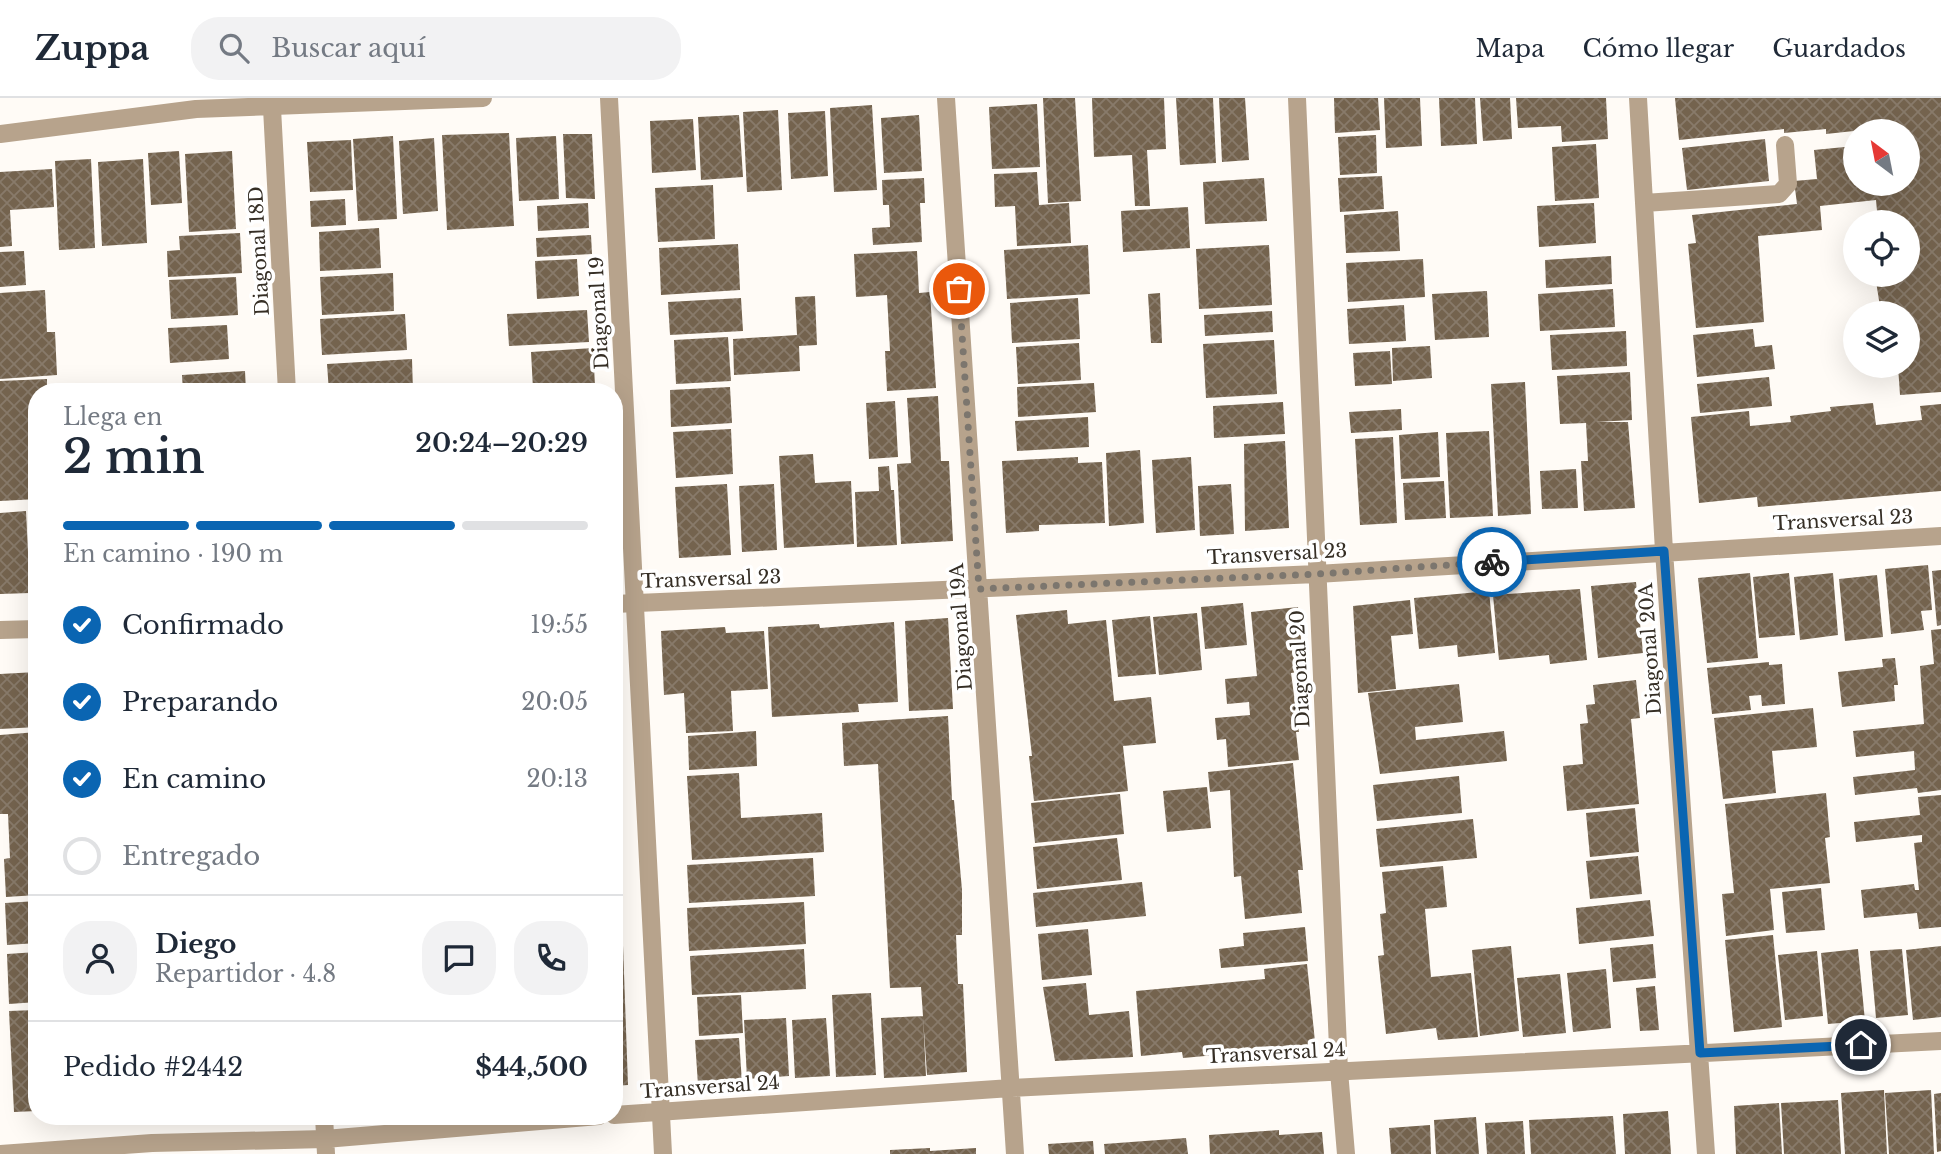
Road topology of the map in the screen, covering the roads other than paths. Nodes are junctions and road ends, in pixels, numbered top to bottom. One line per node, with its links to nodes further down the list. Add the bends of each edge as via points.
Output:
1 (483, 98): 7 (street)
2 (609, 98): 16 (street, Diagonal 19)
3 (946, 98): 15 (street, Diagonal 19A)
4 (1297, 98): 14 (street, Diagonal 20)
5 (1638, 98): 10 (street, Diagonal 20A)
6 (196, 104): 7 (street); 8 (street)
7 (272, 108): 11 (street, Diagonal 18D)
8 (0, 134)
9 (1785, 145): 10 (street, via 1788,184 1779,194)
10 (1644, 203): 13 (street, Diagonal 20A)
11 (287, 383)
12 (1941, 536): 13 (street, Transversal 23)
13 (1664, 551): 14 (street, Transversal 23); 21 (street, Diagonal 20A)
14 (1317, 574): 15 (street, Transversal 23); 22 (street, Diagonal 20)
15 (979, 589): 16 (street, Transversal 23); 23 (street, Diagonal 19A)
16 (635, 603): 17 (street, Transversal 23); 24 (street, Diagonal 19)
17 (623, 604)
18 (28, 629): 19 (street)
19 (0, 630)
20 (1941, 1041): 21 (street, Transversal 24)
21 (1700, 1053): 22 (street, Transversal 24); 33 (street, Diagonal 20A)
22 (1339, 1071): 23 (street, Transversal 24); 32 (street, Diagonal 20)
23 (1012, 1088): 24 (street, Transversal 24); 31 (street, Diagonal 19A)
24 (661, 1112): 25 (street, Transversal 24); 30 (street, Diagonal 19)
25 (623, 1114)
26 (325, 1125): 28 (street)
27 (517, 1125): 28 (street)
28 (326, 1146): 29 (street, via 152,1143)
29 (0, 1154)
30 (663, 1154)
31 (1015, 1154)
32 (1346, 1154)
33 (1706, 1154)

